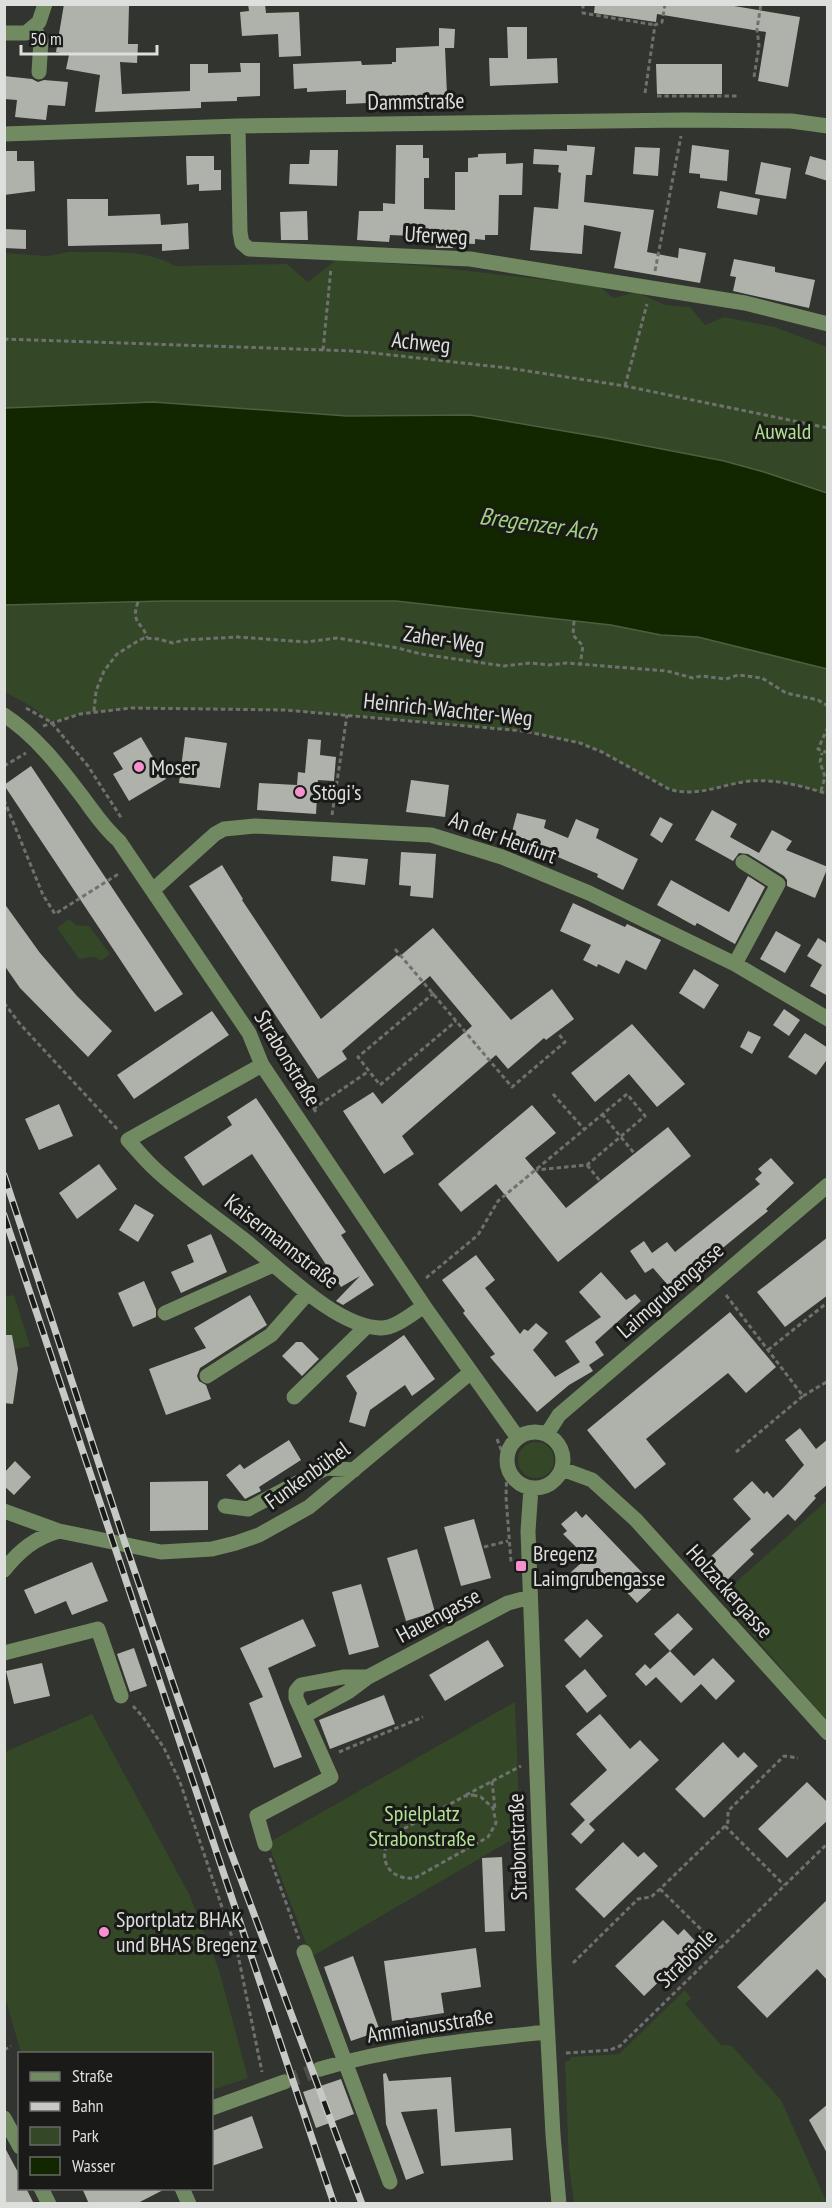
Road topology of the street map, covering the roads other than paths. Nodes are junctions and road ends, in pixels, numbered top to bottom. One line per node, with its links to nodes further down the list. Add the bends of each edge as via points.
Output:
1 (45, 4): 2 (street, via 39,22)
2 (33, 27): 3 (street, via 26,33); 4 (street, via 41,40)
3 (4, 33)
4 (39, 72)
5 (238, 126): 6 (street, Dammstraße, via 684,120 791,121); 7 (street, Dammstraße); 8 (street, Uferweg, via 242,243 249,249 470,259 745,303)
6 (828, 126)
7 (4, 134)
8 (828, 324)
9 (4, 715): 11 (street, Strabonstraße, via 51,758 103,828 119,841)
10 (743, 862): 12 (street, via 778,884)
11 (153, 890): 12 (street, An der Heufurt, via 224,829 255,826 431,835 502,857 589,893); 14 (street, Strabonstraße, via 249,1033)
12 (735, 964): 13 (street, An der Heufurt)
13 (828, 1019)
14 (262, 1065): 16 (street, Kaisermannstraße, via 128,1140 156,1170); 18 (street, Strabonstraße)
15 (828, 1185): 24 (street, Laimgrubengasse, via 559,1415)
16 (273, 1265): 17 (street, Kaisermannstraße); 19 (street)
17 (307, 1294): 20 (street, Kaisermannstraße); 22 (street, via 271,1335)
18 (424, 1306): 20 (street, Kaisermannstraße, via 382,1329); 21 (street, Strabonstraße)
19 (165, 1313)
20 (367, 1326): 23 (street)
21 (471, 1372): 25 (street, Strabonstraße); 27 (street, Funkenbühel)
22 (207, 1376)
23 (294, 1397)
24 (547, 1434): 25 (street, via 532,1432); 26 (street, via 559,1445)
25 (518, 1438): 28 (street, via 509,1450 507,1465 515,1480)
26 (562, 1468): 28 (street, via 559,1476 546,1486); 38 (street, Holzackergasse, via 592,1480 636,1520)
27 (354, 1470): 29 (street, via 326,1468 248,1509); 31 (street, Funkenbühel, via 309,1507 259,1535 212,1549 161,1552)
28 (531, 1488): 33 (street, Strabonstraße)
29 (225, 1506)
30 (4, 1511): 31 (street, Funkenbühel)
31 (59, 1531): 32 (street, via 29,1544)
32 (4, 1570)
33 (530, 1597): 35 (street, Hauengasse, via 508,1603); 41 (street, Strabonstraße)
34 (4, 1653): 36 (street, via 98,1629)
35 (368, 1677): 37 (street, Hauengasse); 37 (street, Hauengasse, via 301,1685 296,1698)
36 (121, 1696)
37 (304, 1716): 39 (street, Hauengasse, via 331,1777 256,1816)
38 (828, 1733)
39 (265, 1844)
40 (304, 1952): 42 (street)
41 (548, 2032): 42 (street, Ammianusstraße, via 450,2042); 53 (street, Strabonstraße)
42 (345, 2061): 43 (street, Ammianusstraße); 48 (street)
43 (320, 2068)
44 (284, 2082): 45 (street)
45 (213, 2108)
46 (4, 2118): 47 (street)
47 (18, 2143)
48 (390, 2182)
49 (42, 2190): 51 (street)
50 (183, 2190): 52 (street)
51 (49, 2204)
52 (189, 2204)
53 (559, 2204)

